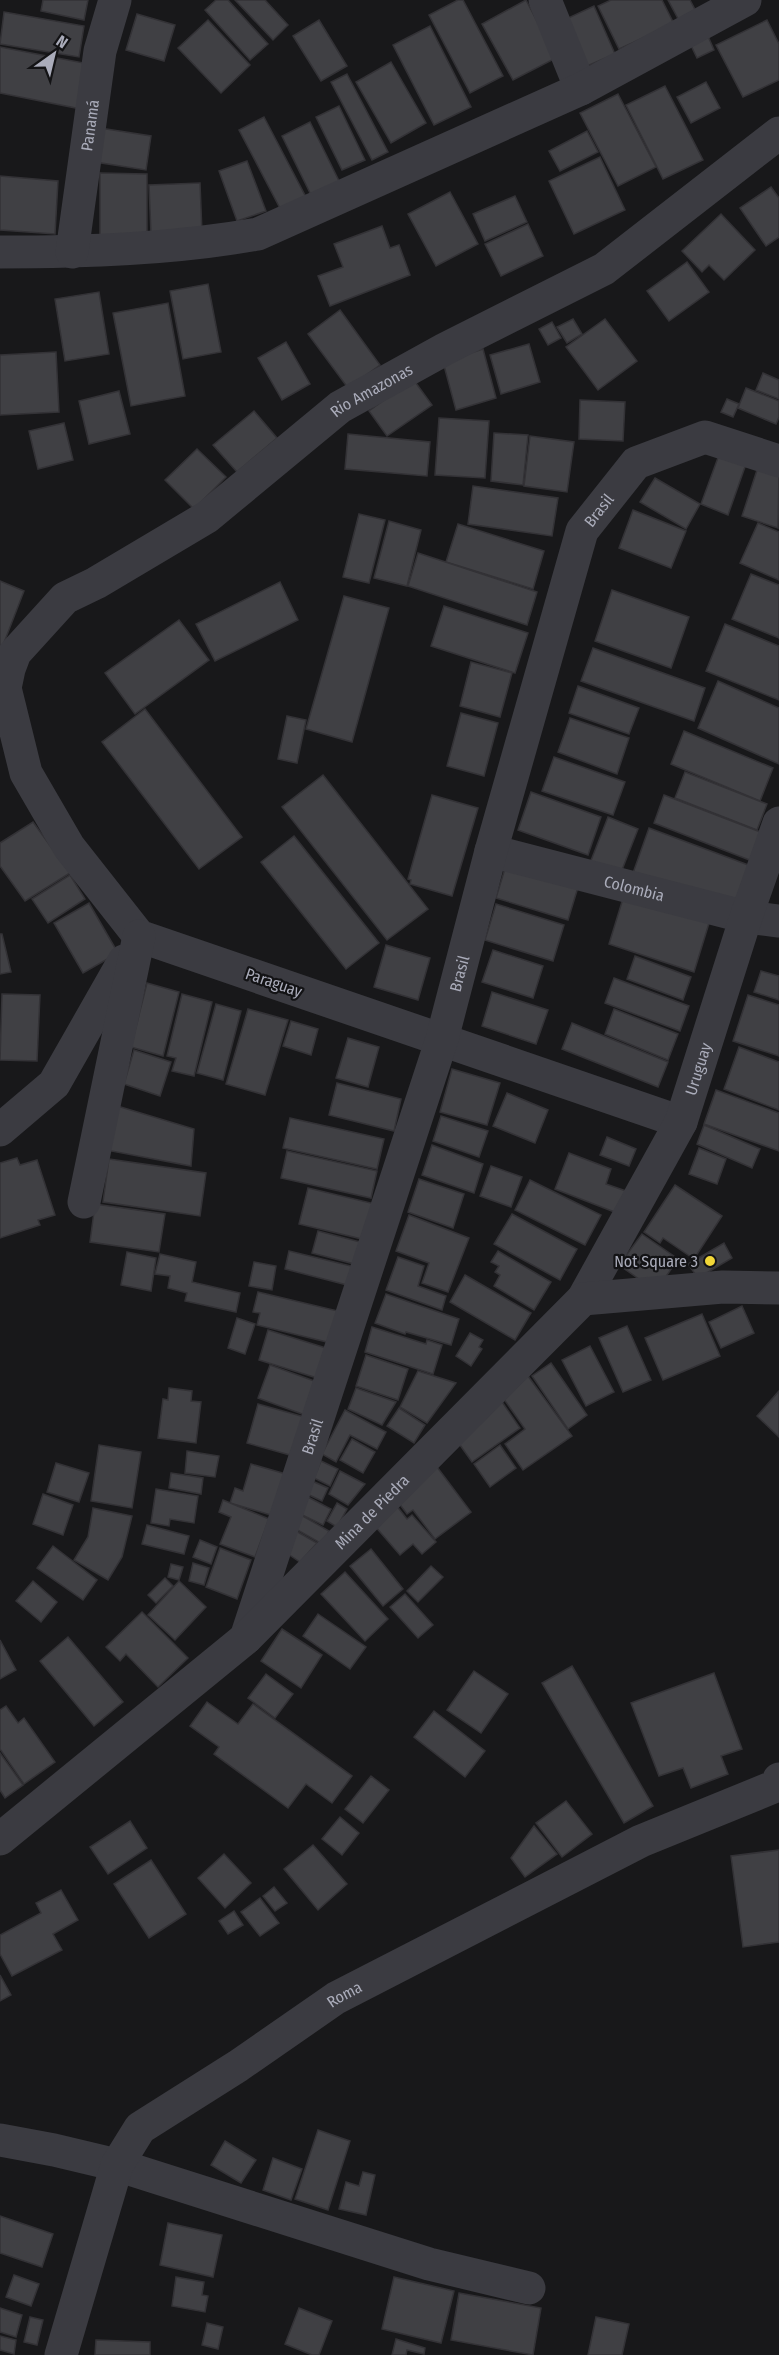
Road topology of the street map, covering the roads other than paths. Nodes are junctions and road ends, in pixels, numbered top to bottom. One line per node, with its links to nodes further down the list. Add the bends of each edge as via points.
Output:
1 (115, 0): 7 (street, Panamá, via 100,51)
2 (545, 0): 4 (street)
3 (745, 0): 4 (street)
4 (581, 89): 7 (street, via 258,234 212,242)
5 (779, 133): 9 (street, Rio Amazonas, via 604,269 340,407 207,517 65,598 15,653)
6 (0, 252): 7 (street)
7 (72, 252)
8 (779, 461): 11 (street, Brasil, via 705,437 636,463 582,531)
9 (3, 687): 14 (street, via 26,772 69,846)
10 (779, 823): 12 (street, Uruguay)
11 (492, 850): 12 (street, Colombia); 15 (street, Brasil)
12 (746, 917): 13 (street, Colombia); 16 (street, Uruguay)
13 (779, 921)
14 (139, 936): 15 (street, Paraguay); 17 (street, via 54,1084); 18 (street)
15 (442, 1039): 16 (street, Paraguay); 21 (street, Brasil)
16 (681, 1122): 20 (street, Uruguay)
17 (0, 1130)
18 (84, 1202)
19 (779, 1288): 20 (street, via 723,1287)
20 (583, 1299): 21 (street, Mina de Piedra)
21 (246, 1638): 23 (street, Mina de Piedra)
22 (779, 1779): 25 (street, Roma, via 776,1786 641,1841 336,1998 140,2128)
23 (0, 1839)
24 (0, 2140): 25 (street)
25 (117, 2165): 26 (street, via 429,2264); 27 (street, Roma)
26 (529, 2288)
27 (61, 2355)

